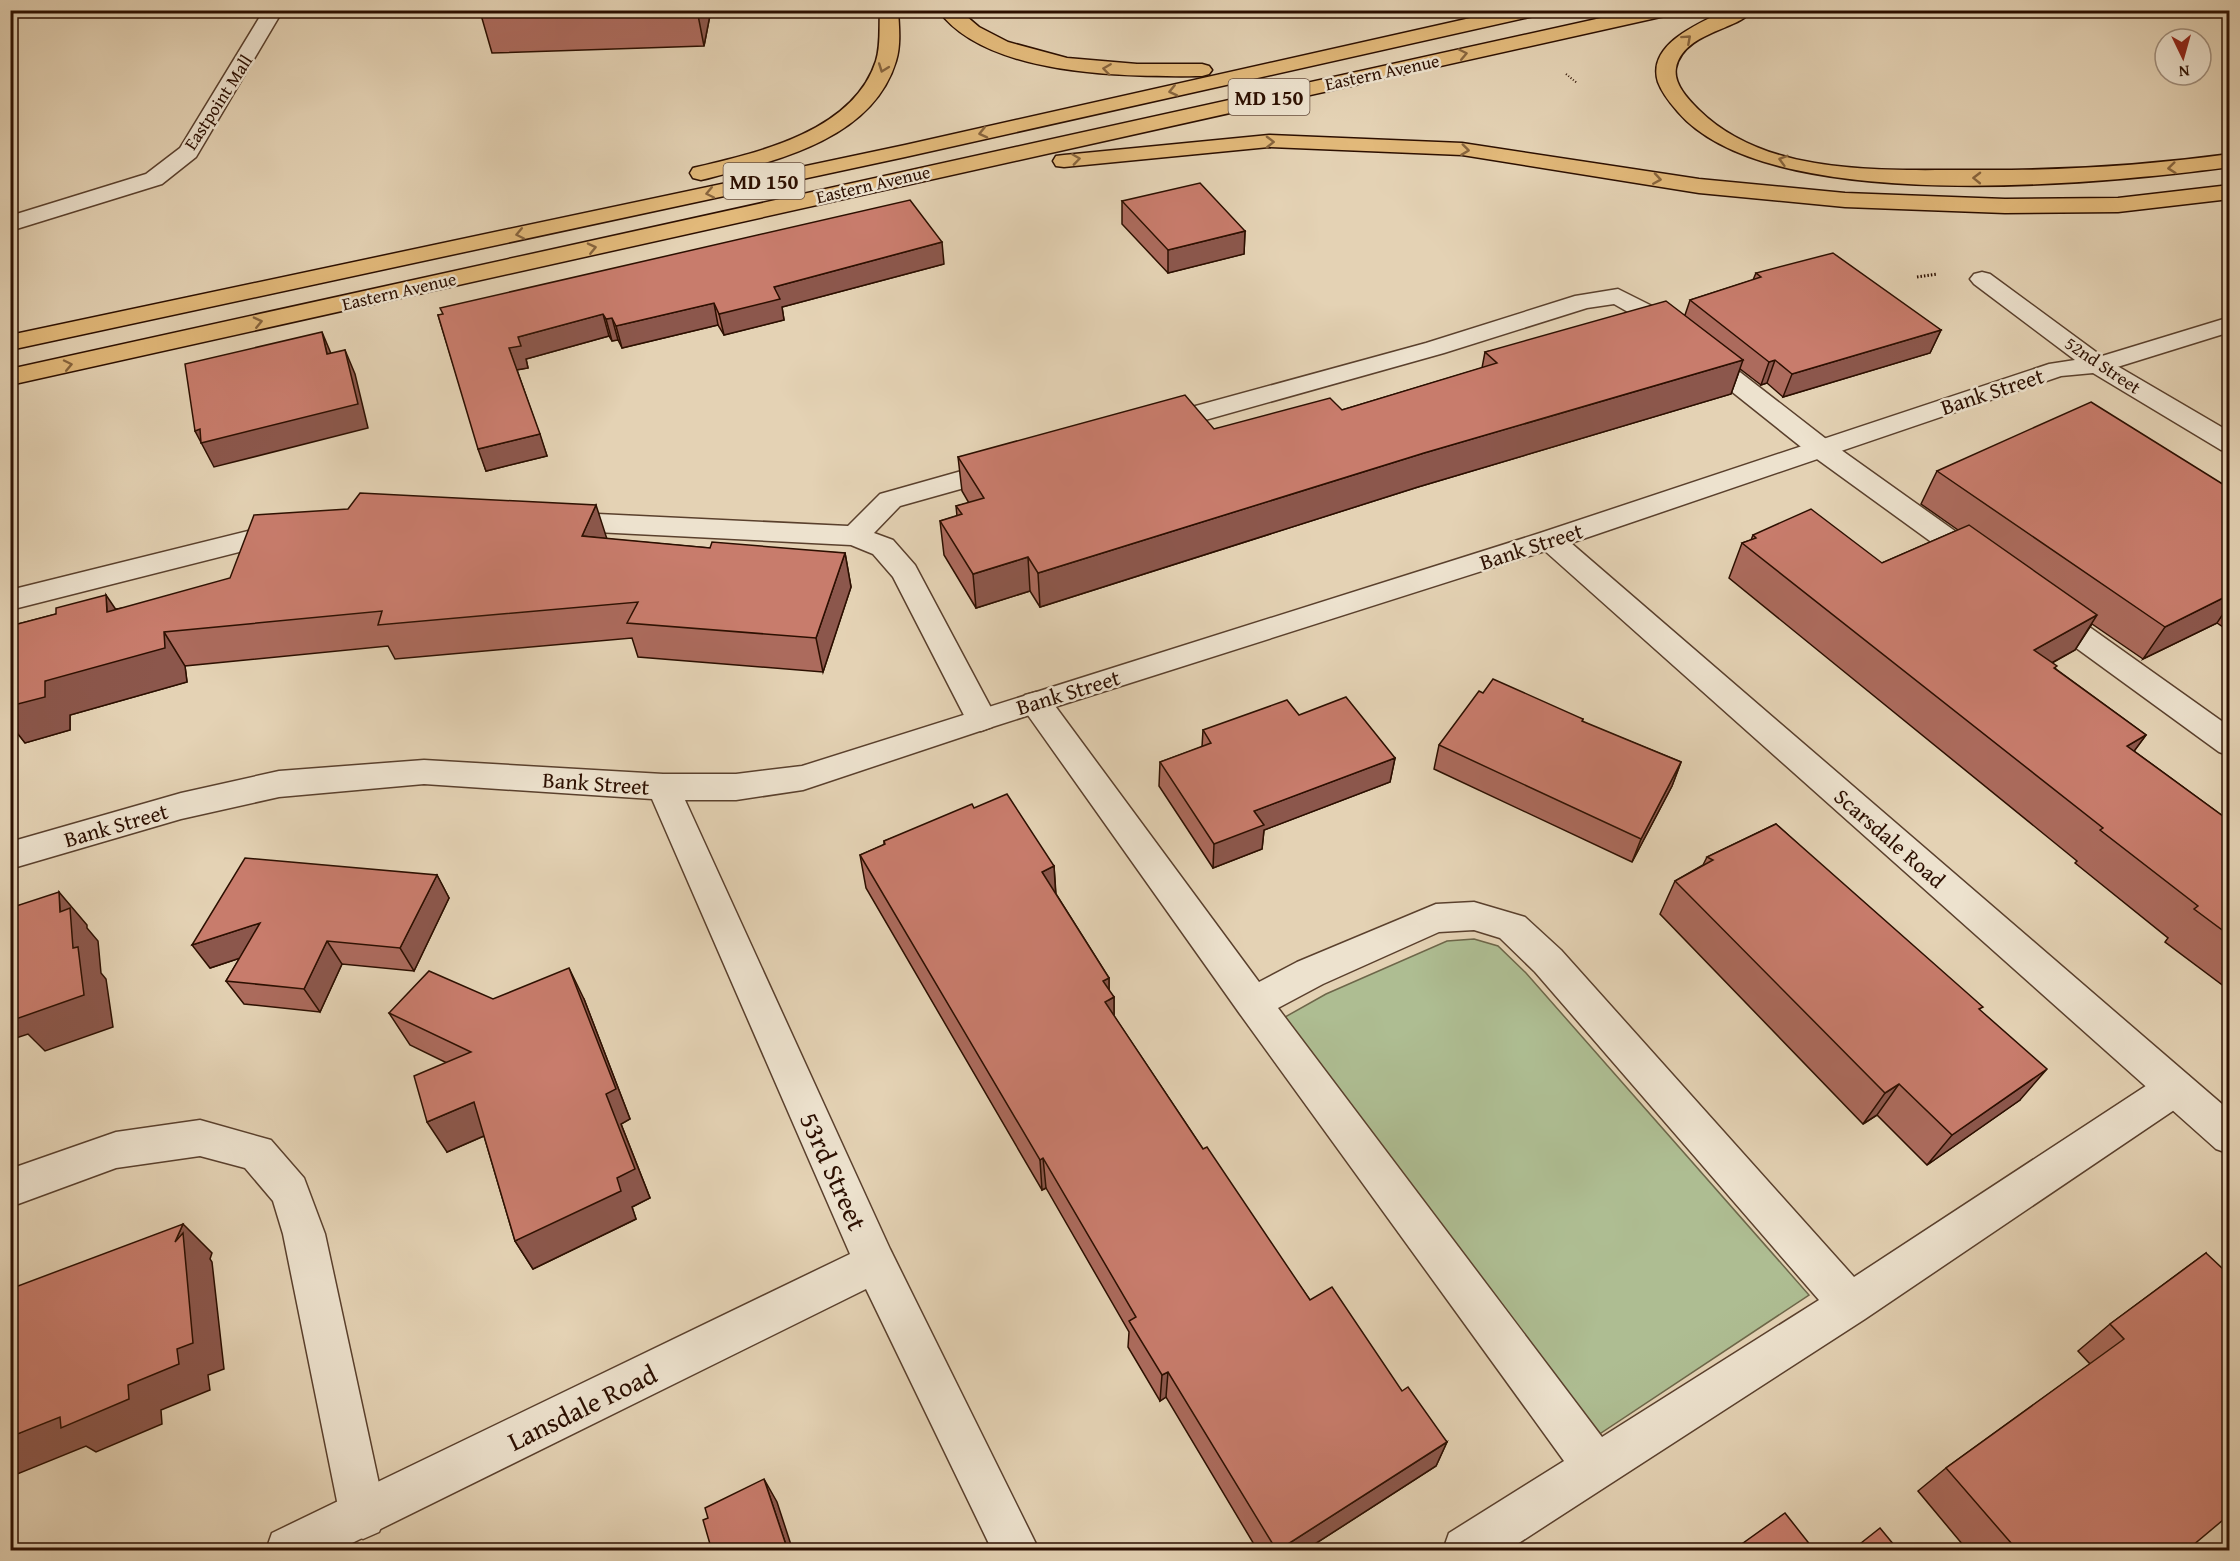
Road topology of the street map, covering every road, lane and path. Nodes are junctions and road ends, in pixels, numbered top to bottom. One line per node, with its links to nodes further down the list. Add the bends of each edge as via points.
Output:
1 (274, 10): 10 (street, Eastpoint Mall, via 188,152 154,178)
2 (889, 10): 11 (main road, one-way to 11, via 887,60 870,96 849,116 795,144 741,163 464,230)
3 (947, 10): 6 (main road, one-way to 3, via 1204,70 1123,71 1024,54 973,32)
4 (1665, 10): 8 (main road, Eastern Avenue / MD 150, one-way to 4)
5 (1744, 10): 7 (main road, one-way to 5, via 2173,169 2048,178 1905,177 1788,162 1734,144 1695,120 1667,82 1667,66 1675,50 1695,32)
6 (1525, 12): 11 (main road, Eastern Avenue / MD 150, one-way to 11)
7 (2229, 160)
8 (873, 183): 9 (main road, one-way to 9, via 956,183 1075,158 1269,141 1462,149 1699,186 1845,200 2005,206 2118,205); 16 (main road, Eastern Avenue / MD 150, one-way to 8)
9 (2229, 192)
10 (10, 224)
11 (385, 263): 14 (main road, Eastern Avenue / MD 150)
12 (1982, 279): 15 (street, 52nd Street)
13 (2229, 324): 15 (street, Bank Street)
14 (10, 344)
15 (2098, 365): 18 (street, 52nd Street); 19 (street, Bank Street, via 2058,369)
16 (10, 377)
17 (1128, 434): 19 (street, via 1435,348 1584,301 1618,296 1669,328)
18 (2229, 444)
19 (1820, 448): 24 (street, Bank Street); 25 (street)
20 (1026, 462): 23 (street, via 890,500)
21 (526, 520): 23 (street)
22 (311, 524): 27 (street)
23 (855, 536): 29 (street, via 883,547 905,572)
24 (1550, 540): 28 (street, Bank Street); 34 (street, Scarsdale Road)
25 (2000, 578)
26 (2028, 598): 30 (street)
27 (10, 600)
28 (1035, 703): 29 (street, Bank Street); 33 (street)
29 (981, 719): 31 (street, Bank Street, via 803,778 736,787)
30 (2229, 744)
31 (663, 787): 32 (street, Bank Street, via 424,772 279,784 182,806); 37 (street, 53rd Street)
32 (10, 856)
33 (1252, 1003): 38 (street, via 1436,918 1474,915 1512,927 1548,961); 39 (street)
34 (2175, 1088): 35 (street, Scarsdale Road); 38 (street)
35 (2229, 1136)
36 (10, 1188): 40 (street, via 116,1150 200,1138 257,1153 290,1191 304,1234)
37 (875, 1263): 40 (street, Lansdale Road); 42 (street, 53rd Street)
38 (1850, 1304): 39 (street)
39 (1596, 1466): 43 (street)
40 (363, 1516): 41 (street, Lansdale Road)
41 (289, 1551)
42 (1016, 1551)
43 (1466, 1551)

